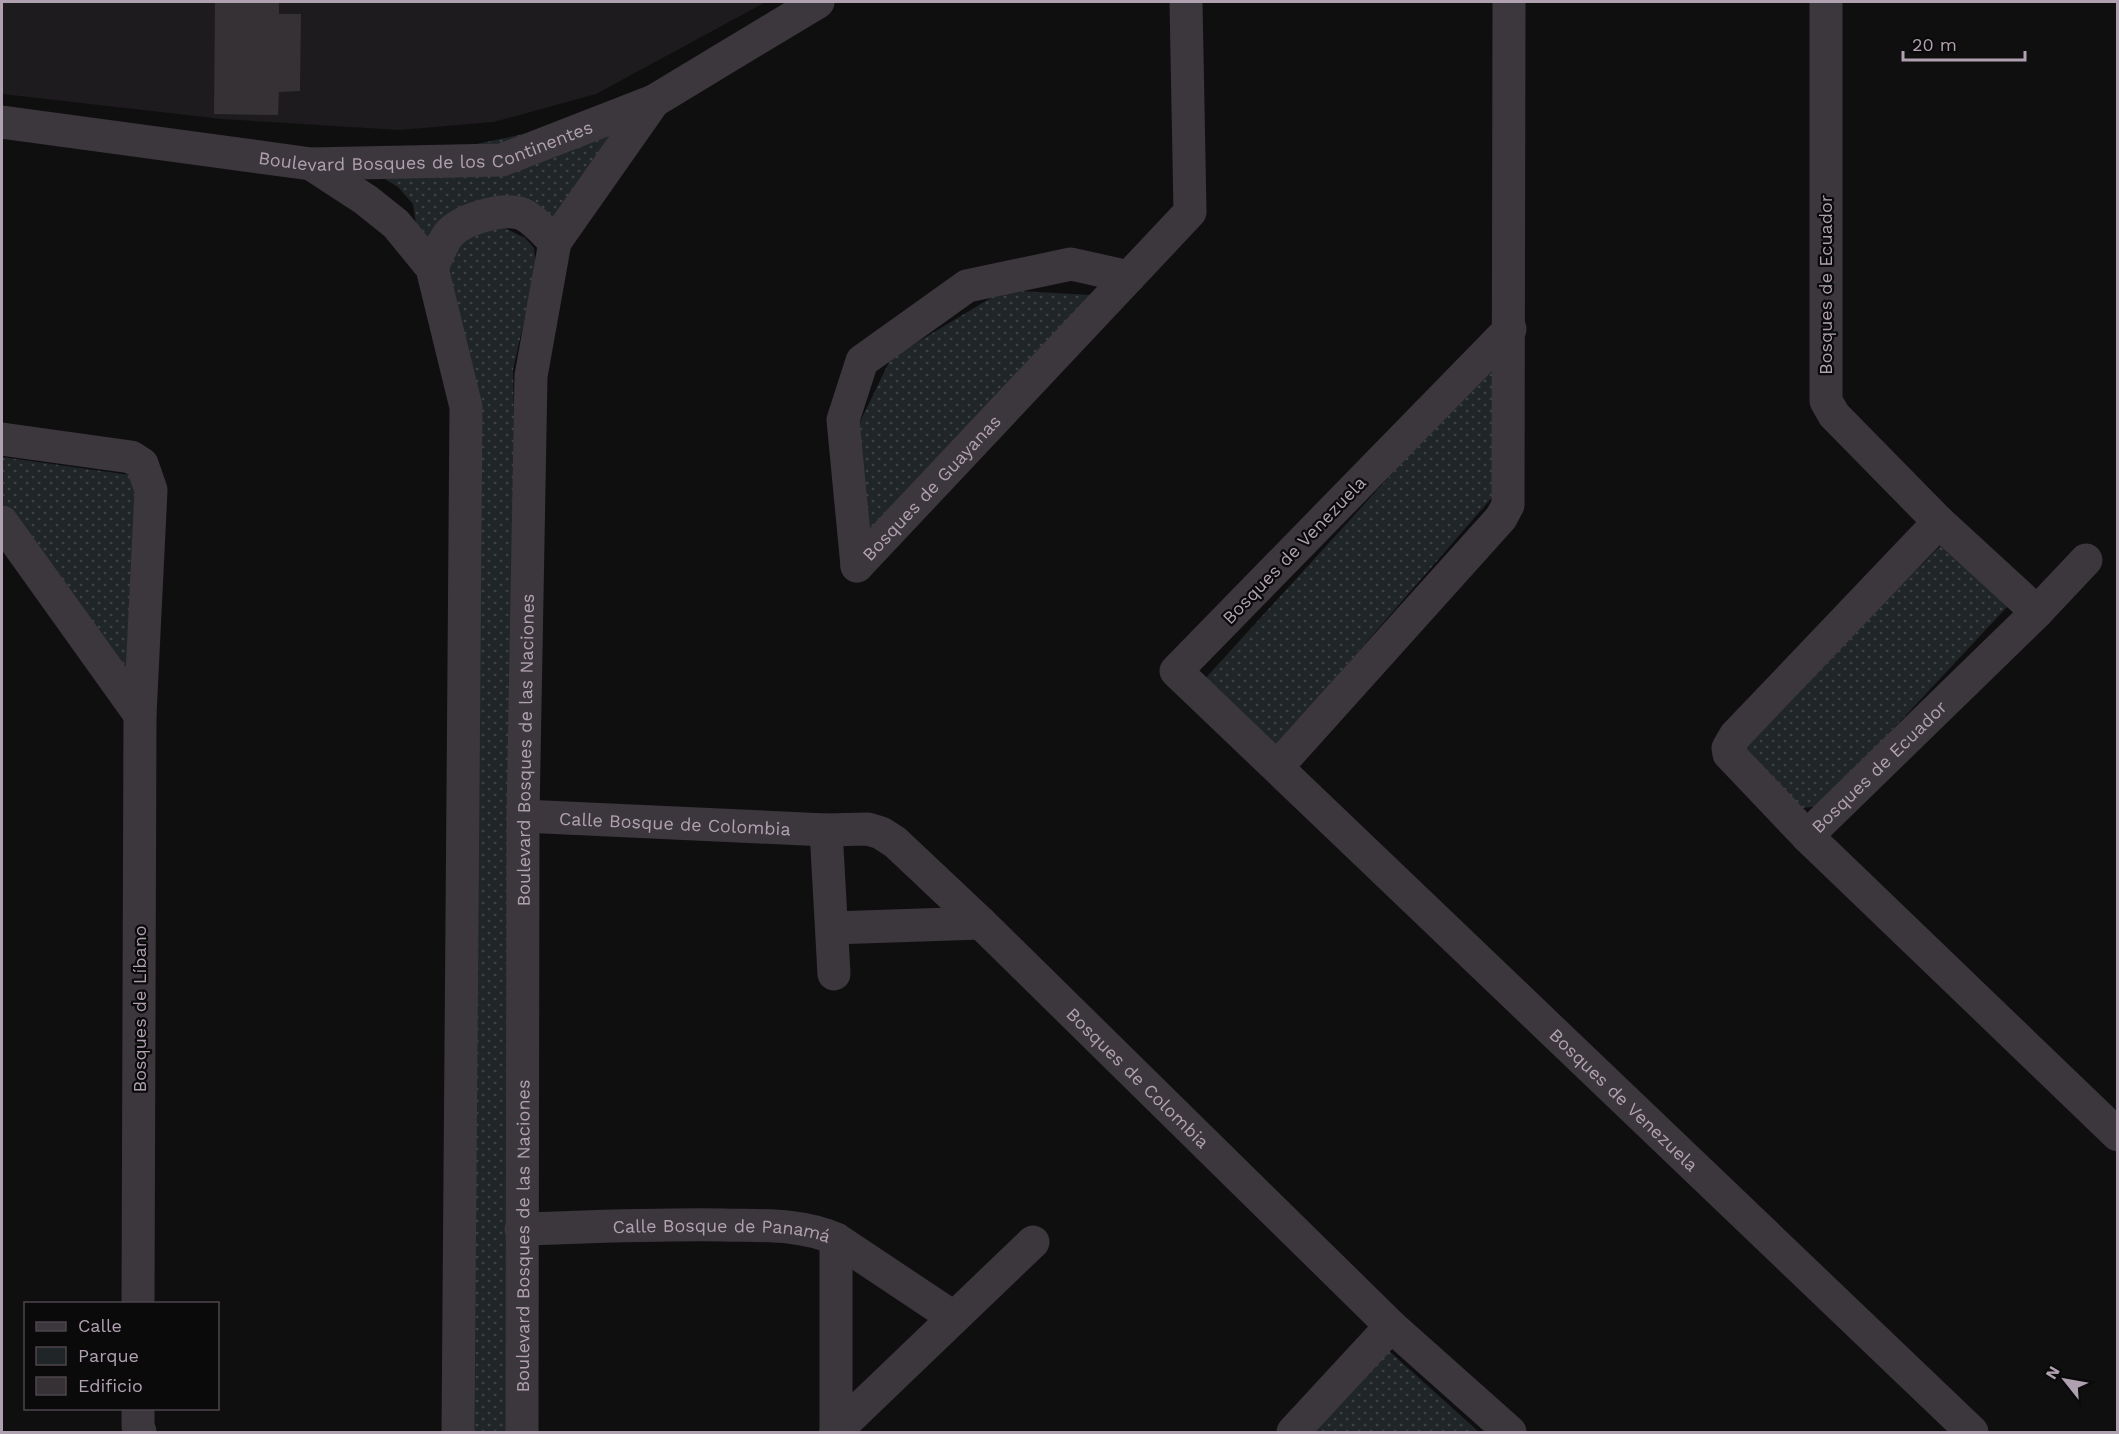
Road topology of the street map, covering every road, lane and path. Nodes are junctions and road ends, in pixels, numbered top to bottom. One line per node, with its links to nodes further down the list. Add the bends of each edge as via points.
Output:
1 (818, 2): 5 (street, Boulevard Bosques de los Continentes)
2 (1186, 2): 10 (street, Bosques de Guayanas, via 1190,212)
3 (1509, 2): 11 (street)
4 (1826, 2): 14 (street, Bosques de Ecuador, via 1826,401 1834,415)
5 (654, 101): 7 (street, Boulevard Bosques de los Continentes, via 502,160); 8 (street, Boulevard Bosques de las Naciones)
6 (2, 122): 7 (street, Boulevard Bosques de los Continentes)
7 (311, 164): 9 (street, via 396,224)
8 (555, 242): 9 (street, via 519,213 502,212 462,224 449,234); 19 (street, Boulevard Bosques de las Naciones, via 531,376)
9 (432, 268): 35 (street, via 466,406)
10 (1129, 277): 10 (street, Bosques de Guayanas, via 1073,336 857,566 843,420 862,361 967,286 1071,264)
11 (1510, 329): 18 (street, via 1509,498 1505,512); 18 (street, Bosques de Venezuela, via 1176,671)
12 (2, 439): 17 (street, Bosques de Líbano, via 131,456 142,464 151,490)
13 (2, 522): 17 (street)
14 (1939, 522): 16 (street, Bosques de Ecuador); 22 (street, Bosques de Ecuador, via 1730,741 1732,759)
15 (2086, 560): 16 (street)
16 (2037, 612): 22 (street, Bosques de Ecuador)
17 (140, 715): 30 (street, Bosques de Líbano)
18 (1278, 766): 40 (street, Bosques de Venezuela)
19 (523, 816): 20 (street, Calle Bosque de Colombia); 27 (street, Boulevard Bosques de las Naciones)
20 (826, 830): 21 (street, Calle Bosque de Colombia, via 868,829); 24 (street)
21 (881, 833): 23 (street, Bosques de Colombia)
22 (1807, 836): 26 (street, Bosques de Ecuador)
23 (981, 923): 24 (street); 32 (street, Bosques de Colombia)
24 (832, 928): 25 (street)
25 (834, 974)
26 (2118, 1135)
27 (521, 1229): 28 (street, Calle Bosque de Panamá, via 676,1224 793,1226); 36 (street, Boulevard Bosques de las Naciones)
28 (836, 1239): 31 (street); 37 (street, Calle Bosque de Panamá)
29 (1033, 1242): 31 (street)
30 (138, 1302)
31 (953, 1317): 37 (street)
32 (1391, 1326): 38 (street); 39 (street, Bosques de Colombia)
33 (138, 1410): 34 (street)
34 (140, 1432)
35 (458, 1432)
36 (522, 1432)
37 (836, 1432)
38 (1293, 1432)
39 (1510, 1432)
40 (1972, 1432)

